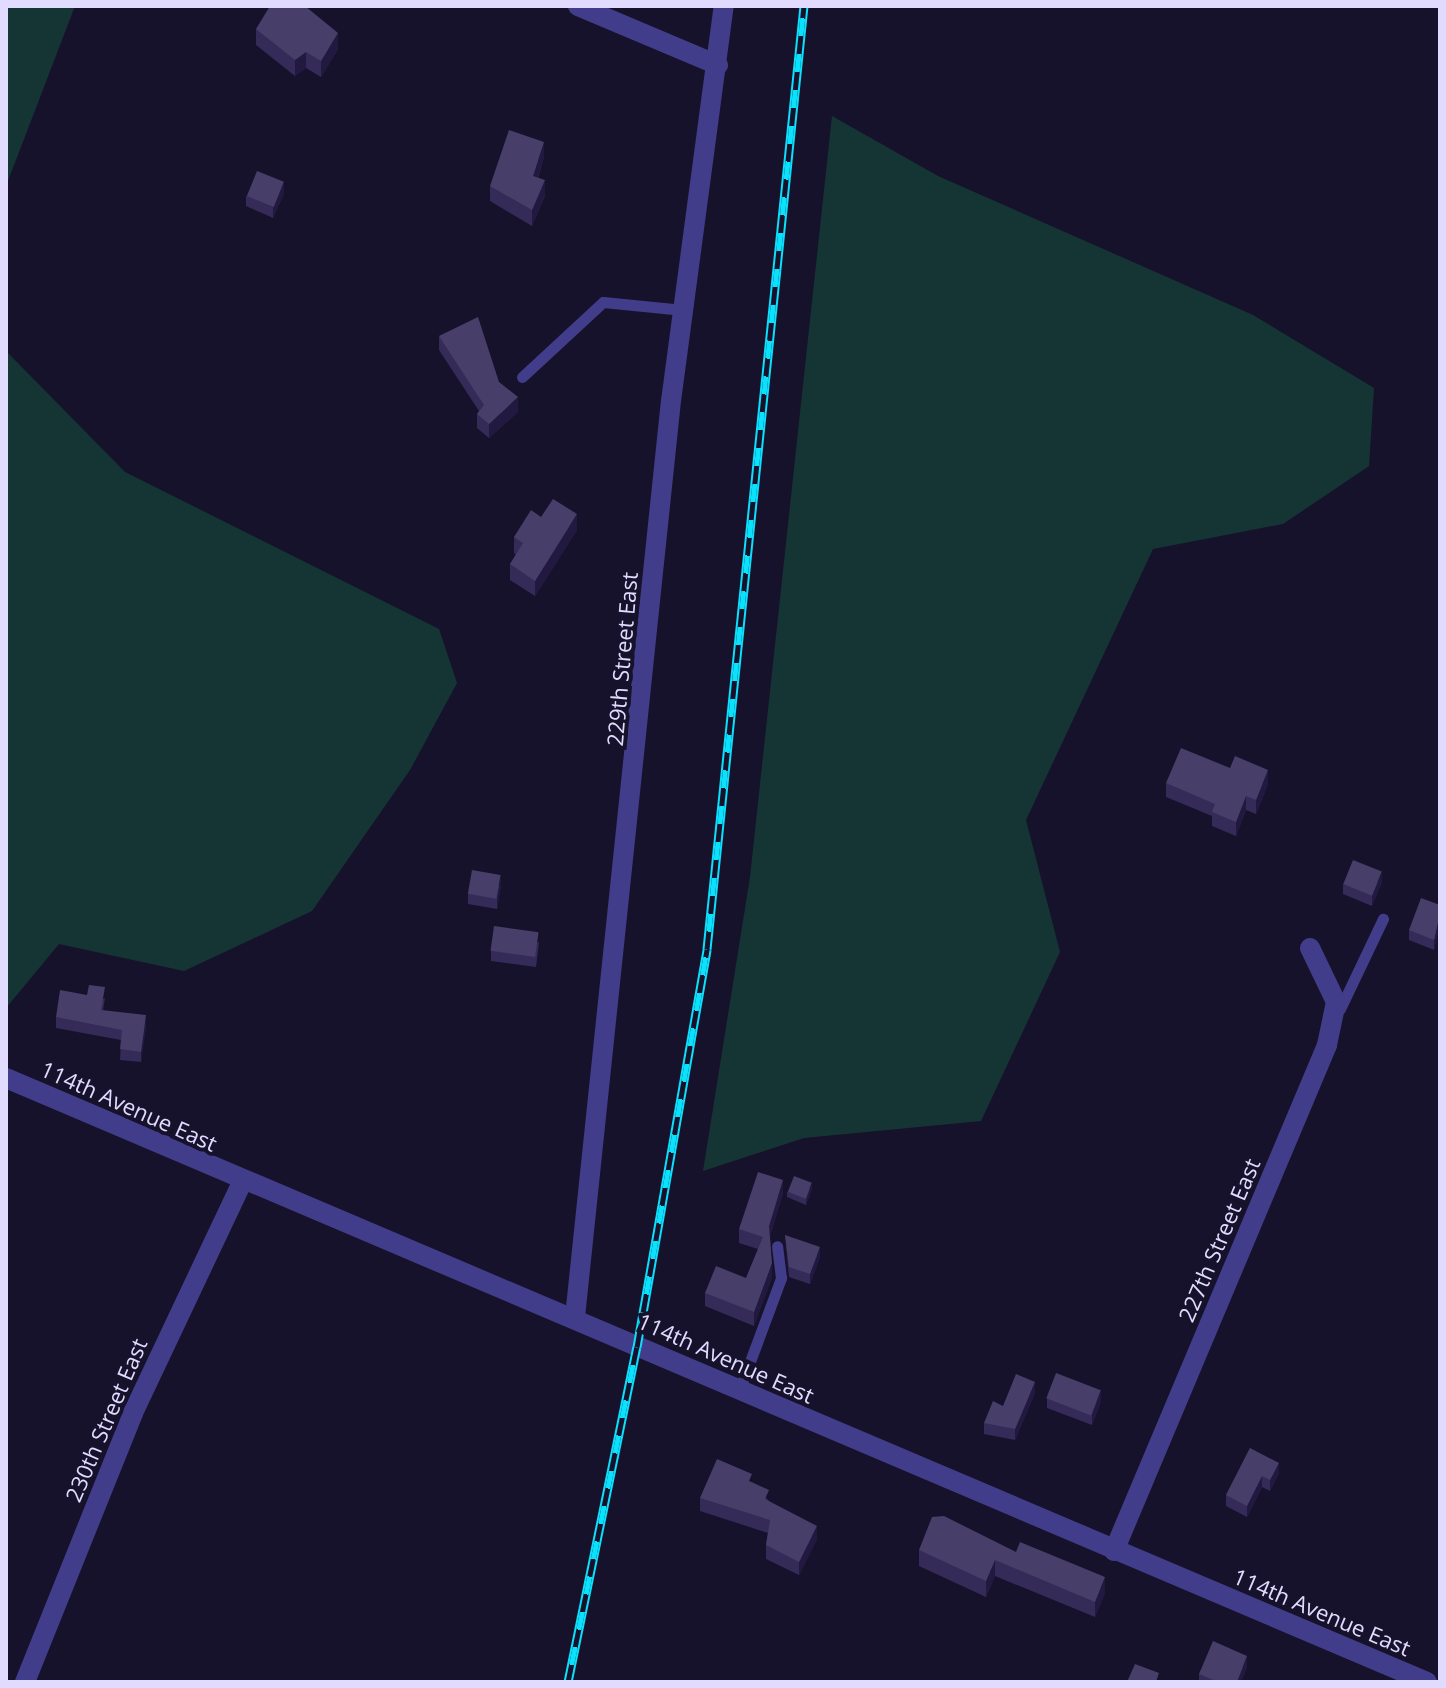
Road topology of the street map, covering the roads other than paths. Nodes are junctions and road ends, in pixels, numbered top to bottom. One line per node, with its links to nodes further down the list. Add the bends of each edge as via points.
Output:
1 (578, 6): 3 (street)
2 (724, 6): 3 (street, 229th Street East)
3 (718, 65): 4 (street, 229th Street East)
4 (684, 310): 5 (lane, via 603,302); 12 (street, 229th Street East)
5 (522, 377)
6 (1383, 919): 8 (lane)
7 (1310, 948): 8 (street, 227th Street East, via 1332,985)
8 (1332, 1024): 14 (street, 227th Street East)
9 (6, 1078): 10 (street, 114th Avenue East)
10 (242, 1182): 12 (street, 114th Avenue East); 15 (street, 230th Street East, via 133,1413)
11 (777, 1246): 13 (lane, via 781,1278)
12 (575, 1317): 13 (street, 114th Avenue East)
13 (739, 1391): 14 (street, 114th Avenue East)
14 (1114, 1551): 16 (street, 114th Avenue East)
15 (25, 1682)
16 (1427, 1682)

